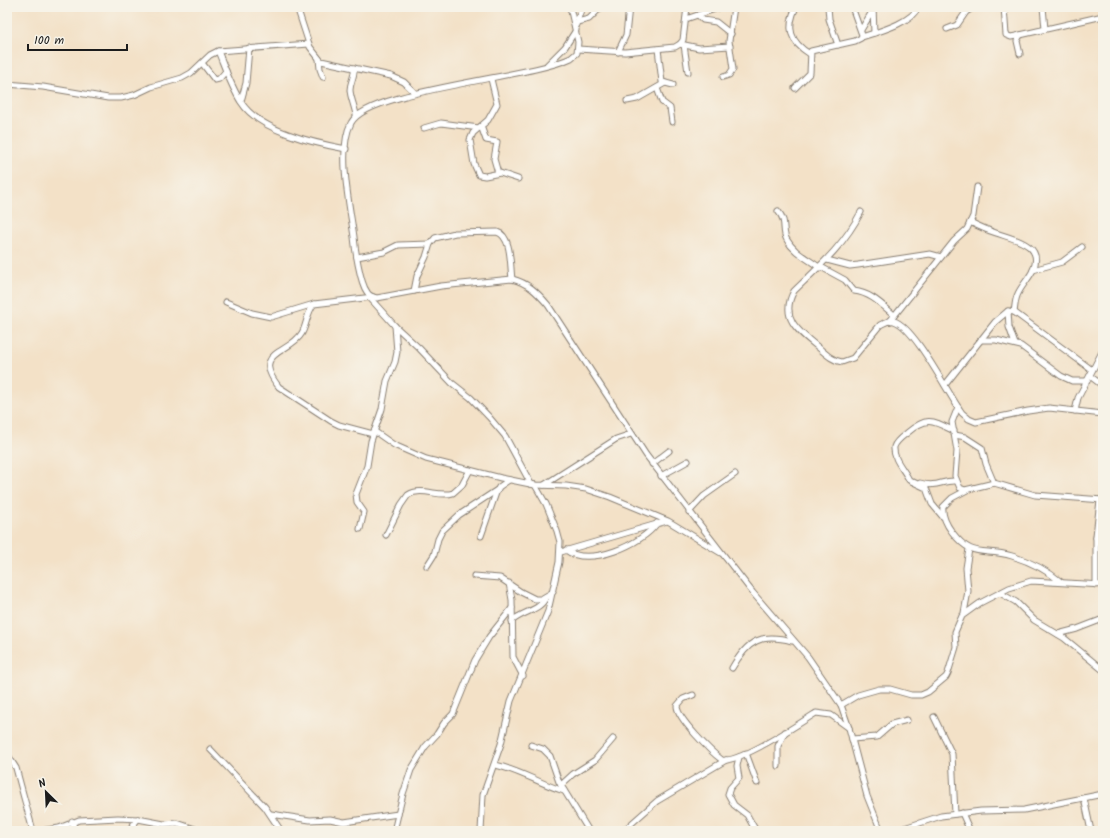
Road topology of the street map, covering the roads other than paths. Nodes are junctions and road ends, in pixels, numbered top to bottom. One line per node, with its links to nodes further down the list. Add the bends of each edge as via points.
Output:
1 (298, 7): 29 (street)
2 (570, 7): 21 (street)
3 (582, 7): 21 (street)
4 (601, 7): 21 (street)
5 (629, 7): 37 (street, via 626,35)
6 (687, 7): 20 (street)
7 (721, 7): 18 (street)
8 (734, 7): 26 (street)
9 (796, 7): 38 (street, via 792,16 792,36 795,42)
10 (828, 7): 31 (street, via 829,19)
11 (852, 7): 24 (street)
12 (918, 7): 25 (street, via 915,13 902,22)
13 (974, 7): 17 (street)
14 (1004, 7): 27 (street, via 1006,35)
15 (1043, 7): 23 (street)
16 (873, 9): 24 (street); 25 (street)
17 (967, 9): 22 (street, via 959,22)
18 (698, 15): 20 (street); 26 (street, via 703,20 716,22)
19 (1103, 16): 23 (street)
20 (686, 19): 30 (street)
21 (576, 27): 34 (street); 42 (street, via 565,47)
22 (947, 29)
23 (1045, 29): 27 (street)
24 (861, 30): 28 (street)
25 (874, 33): 28 (street)
26 (731, 34): 32 (street)
27 (1021, 35): 39 (street, via 1017,41)
28 (862, 37): 31 (street)
29 (309, 44): 33 (street); 40 (street)
30 (682, 45): 32 (street, via 699,48); 35 (street); 45 (street)
31 (838, 45): 38 (street, via 815,49)
32 (730, 46): 47 (street, via 733,69 729,75)
33 (249, 48): 36 (street); 55 (street, via 246,83)
34 (578, 49): 37 (street); 42 (street, via 571,58)
35 (658, 50): 37 (street); 49 (street, via 660,76)
36 (218, 51): 41 (street); 44 (street)
37 (618, 52)
38 (810, 54): 53 (street, via 810,73)
39 (1020, 54)
40 (319, 59): 43 (street); 46 (street)
41 (202, 63): 44 (street, via 215,80); 50 (street, via 182,78 122,98)
42 (546, 66): 48 (street)
43 (354, 68): 54 (street, via 391,76 404,82); 57 (street, via 355,75 351,81 350,93)
44 (226, 72): 55 (street)
45 (688, 72)
46 (323, 77)
47 (723, 77)
48 (490, 79): 54 (street); 59 (street, via 497,104 488,120)
49 (665, 83): 51 (street); 52 (street)
50 (7, 84)
51 (673, 84)
52 (657, 88): 56 (street, via 638,99); 58 (street, via 662,102 670,108)
53 (795, 88)
54 (415, 93): 57 (street, via 385,101)
55 (241, 101): 61 (street, via 250,112 273,126 315,142)
56 (627, 101)
57 (356, 115): 61 (street, via 349,126)
58 (672, 122)
59 (480, 127): 60 (street, via 441,123); 62 (street, via 486,140 497,142 494,158); 62 (street, via 470,140 476,171 485,176)
60 (424, 128)
61 (346, 149): 70 (street, via 345,174)
62 (498, 173): 63 (street)
63 (518, 179)
64 (977, 187): 67 (street)
65 (778, 211): 73 (street, via 784,220 785,237 788,242 798,253)
66 (861, 212): 72 (street, via 852,231)
67 (970, 222): 71 (street); 74 (street, via 1016,239 1032,249 1036,262)
68 (430, 244): 70 (street, via 398,245 384,252); 75 (street, via 441,235 500,233 507,242); 76 (street)
69 (1082, 247): 74 (street, via 1062,262)
70 (357, 257): 77 (street, via 367,292)
71 (941, 257): 72 (street, via 930,254 858,266); 82 (street)
72 (827, 260): 73 (street)
73 (820, 267): 82 (street, via 845,280 854,291 869,295); 83 (street, via 794,291 788,305 791,320 799,332 829,356 842,362 853,358 880,325)
74 (1033, 270): 81 (street, via 1016,297)
75 (512, 279): 76 (street); 97 (street, via 536,290 548,305)
76 (414, 291): 77 (street, via 385,298)
77 (372, 297): 79 (street); 84 (street)
78 (226, 302): 79 (street, via 252,313 271,317)
79 (314, 304): 95 (street, via 298,338 272,356 269,367 273,380 279,387 331,421)
80 (1008, 311): 81 (street); 85 (street); 86 (street)
81 (1014, 312): 88 (street)
82 (894, 315): 83 (street)
83 (890, 321): 90 (street, via 901,325 921,348)
84 (395, 326): 95 (street, via 396,357); 108 (street, via 488,417 504,436)
85 (980, 340): 86 (street); 90 (street)
86 (1014, 344): 89 (street, via 1021,346 1061,376 1072,381)
87 (1103, 350): 88 (street)
88 (1091, 373): 89 (street); 91 (street)
89 (1087, 381): 93 (street, via 1078,398)
90 (945, 385): 92 (street)
91 (1103, 386)
92 (958, 407): 93 (street, via 969,419 976,422 1028,410 1049,408); 96 (street, via 952,422)
93 (1075, 412): 94 (street)
94 (1103, 414)
95 (373, 433): 101 (street, via 405,451); 117 (street, via 367,466 356,494 364,512)
96 (954, 433): 105 (street); 106 (street, via 934,421 926,420 894,444 896,459 909,480); 107 (street, via 982,448)
97 (631, 434): 100 (street); 109 (street, via 616,439)
98 (669, 451): 100 (street)
99 (688, 461): 103 (street)
100 (652, 464): 103 (street)
101 (470, 470): 104 (street); 118 (street, via 454,493 427,491 408,494)
102 (736, 474): 113 (street, via 709,492)
103 (661, 476): 113 (street)
104 (509, 480): 108 (street); 110 (street)
105 (956, 481): 106 (street, via 932,486); 111 (street, via 960,488)
106 (914, 483): 114 (street, via 926,488 932,504)
107 (994, 483): 111 (street); 112 (street, via 1035,494)
108 (533, 484): 109 (street); 123 (street, via 554,520)
109 (543, 485): 115 (street, via 586,489)
110 (497, 490): 119 (street); 125 (street, via 459,515 442,531 434,555)
111 (968, 490): 114 (street, via 946,502)
112 (1102, 500): 120 (street)
113 (689, 512): 124 (street)
114 (943, 517): 122 (street, via 960,543)
115 (668, 521): 116 (street); 124 (street)
116 (657, 523): 123 (street); 123 (street, via 646,534 597,557 582,557)
117 (360, 529)
118 (386, 535)
119 (481, 536)
120 (1096, 538): 121 (street); 129 (street)
121 (1103, 546)
122 (969, 549): 127 (street, via 1010,555 1030,562 1050,572); 135 (street, via 966,568 968,591)
123 (563, 551): 131 (street)
124 (723, 554): 139 (street)
125 (427, 566)
126 (474, 576): 128 (street, via 500,578)
127 (1062, 582): 129 (street); 132 (street, via 1031,581)
128 (509, 583): 133 (street, via 535,599); 134 (street)
129 (1096, 585): 130 (street)
130 (1103, 585)
131 (553, 592): 133 (street); 142 (street)
132 (1000, 593): 135 (street); 138 (street, via 1016,602 1034,620)
133 (546, 597): 137 (street, via 541,606 517,616)
134 (512, 608): 137 (street); 166 (street, via 479,654 453,714 425,747 411,770)
135 (964, 613): 144 (street, via 955,632 956,647 946,678 928,692 911,695 890,689 879,689 858,695)
136 (1103, 619): 138 (street)
137 (512, 621): 142 (street, via 513,657)
138 (1058, 634): 141 (street)
139 (793, 641): 140 (street, via 771,636 755,642 743,650); 144 (street, via 808,657)
140 (732, 668)
141 (1103, 670)
142 (522, 676): 157 (street, via 511,700)
143 (693, 696): 156 (street, via 679,703 678,713 717,756)
144 (841, 705): 147 (street)
145 (934, 717): 167 (street, via 952,754)
146 (907, 720): 150 (street, via 892,724 877,738)
147 (849, 728): 148 (street, via 831,715 816,713); 150 (street)
148 (786, 732): 153 (street); 158 (street, via 778,746)
149 (613, 739): 160 (street, via 595,760)
150 (852, 739): 181 (street, via 867,796)
151 (531, 745): 160 (street, via 550,756)
152 (210, 749): 165 (street)
153 (746, 753): 155 (street); 159 (street)
154 (7, 754): 170 (street, via 16,768)
155 (739, 756): 156 (street); 180 (street, via 736,766 740,778 728,794 734,806 747,815)
156 (726, 760): 179 (street, via 657,801)
157 (495, 765): 161 (street); 177 (street, via 483,795)
158 (778, 766)
159 (756, 782)
160 (561, 785): 161 (street)
161 (564, 791): 178 (street)
162 (1103, 794): 163 (street)
163 (1084, 798): 164 (street, via 1024,810); 184 (street)
164 (962, 813): 167 (street); 183 (street)
165 (271, 814): 166 (street, via 344,822); 175 (street)
166 (398, 814): 176 (street)
167 (955, 814): 182 (street)
168 (138, 819): 169 (street); 173 (street); 174 (street, via 164,824 177,823)
169 (72, 821): 171 (street, via 59,828); 172 (street)
170 (33, 831)
171 (41, 831)
172 (75, 831)
173 (128, 831)
174 (200, 831)
175 (281, 831)
176 (394, 831)
177 (481, 831)
178 (589, 831)
179 (623, 831)
180 (756, 831)
181 (881, 831)
182 (895, 831)
183 (970, 831)
184 (1091, 831)

